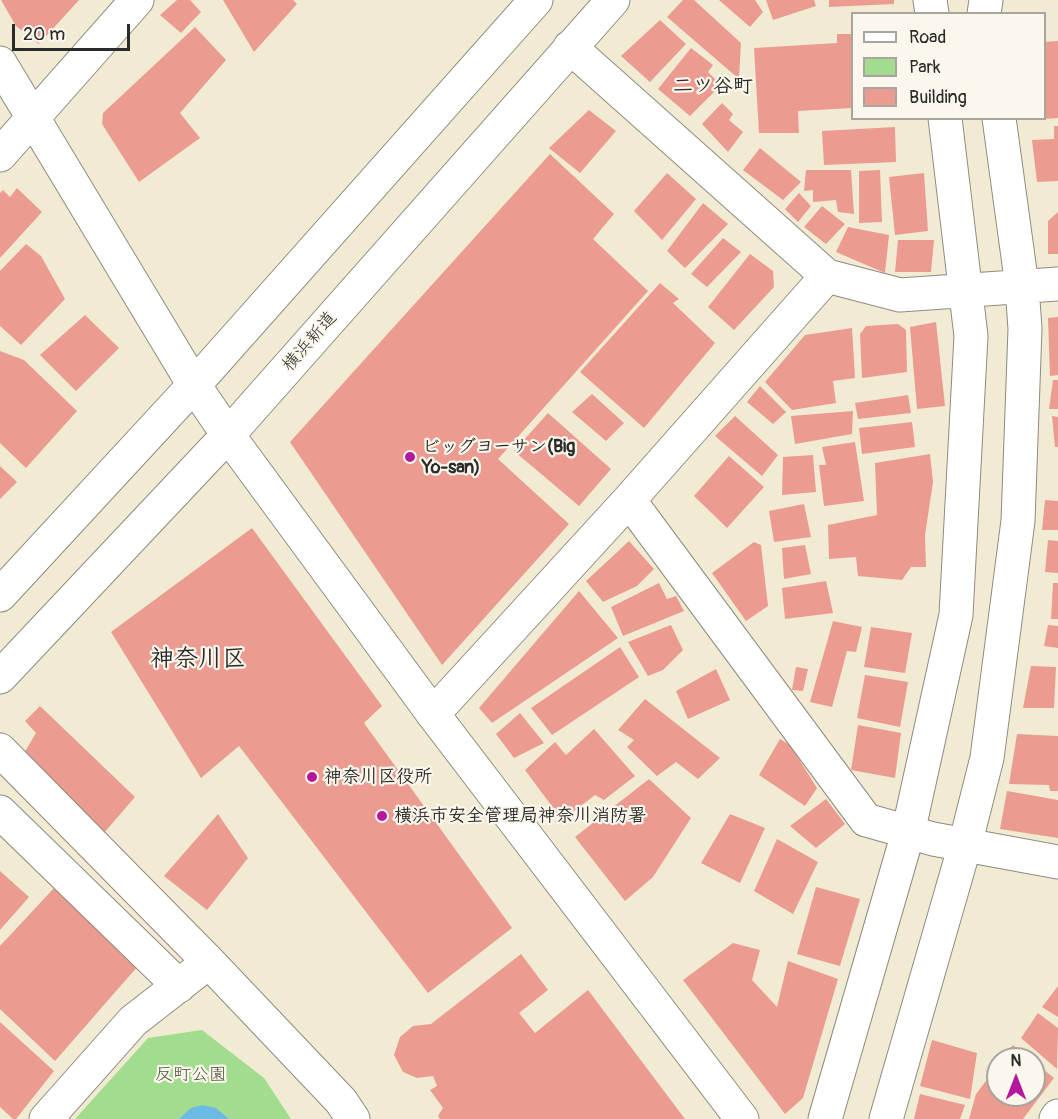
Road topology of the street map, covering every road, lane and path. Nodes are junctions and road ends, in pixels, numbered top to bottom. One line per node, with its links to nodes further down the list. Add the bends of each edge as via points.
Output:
1 (137, 0): 6 (main road)
2 (613, 0): 4 (main road, 横浜新道)
3 (528, 3): 14 (main road)
4 (570, 47): 10 (main road); 15 (main road, 横浜新道)
5 (0, 63): 6 (main road)
6 (34, 117): 9 (main road); 14 (main road)
7 (945, 120): 13 (main road)
8 (999, 120): 12 (main road)
9 (0, 155)
10 (827, 276): 13 (main road, via 900,295); 16 (main road)
11 (1058, 284): 12 (main road)
12 (1022, 286): 13 (main road); 23 (main road, via 1025,329 1018,521 987,758)
13 (967, 290): 22 (main road, via 971,336 956,615)
14 (194, 385): 15 (main road); 17 (main road)
15 (228, 435): 18 (main road, 横浜新道); 19 (main road)
16 (629, 500): 19 (main road); 22 (main road, via 866,820)
17 (0, 595)
18 (0, 677)
19 (433, 714): 29 (main road)
20 (0, 750): 25 (main road)
21 (0, 812): 26 (main road)
22 (908, 833): 23 (main road); 30 (main road)
23 (965, 845): 24 (main road); 31 (main road)
24 (1058, 861)
25 (209, 962): 26 (main road); 28 (main road, via 341,1101)
26 (179, 986): 27 (main road, via 133,1021)
27 (46, 1119)
28 (353, 1119)
29 (742, 1119)
30 (825, 1119)
31 (886, 1119)

